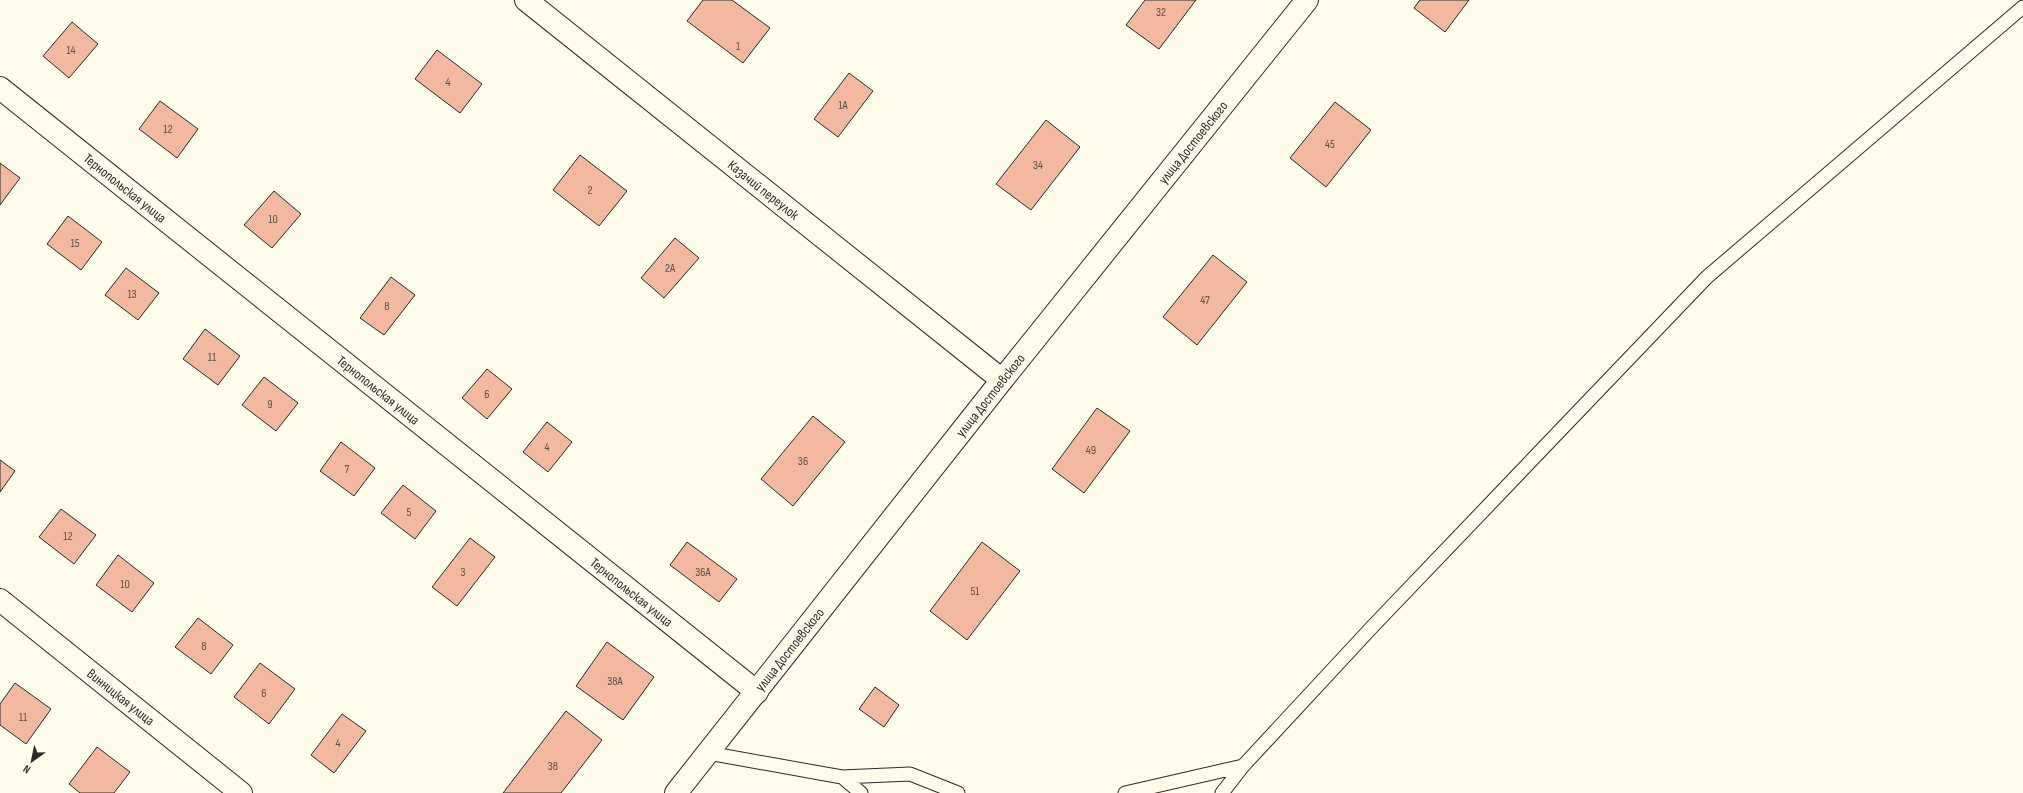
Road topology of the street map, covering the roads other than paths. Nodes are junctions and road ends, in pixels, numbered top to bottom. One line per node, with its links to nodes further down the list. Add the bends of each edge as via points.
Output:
1 (526, 0): 5 (street, Казачий переулок)
2 (1307, 0): 5 (street, улица Достоевского)
3 (2023, 7): 9 (lane, via 1707,277 1372,626)
4 (0, 88): 7 (street, Тернопольская улица)
5 (1002, 380): 7 (street, улица Достоевского)
6 (0, 600): 11 (street, Винницкая улица)
7 (757, 692): 8 (street, улица Достоевского)
8 (708, 753): 10 (lane); 12 (street, улица Достоевского)
9 (1243, 766): 15 (lane); 16 (lane)
10 (842, 777): 13 (lane); 14 (lane, via 910,774)
11 (241, 793)
12 (676, 793)
13 (861, 793)
14 (958, 793)
15 (1125, 793)
16 (1222, 793)

